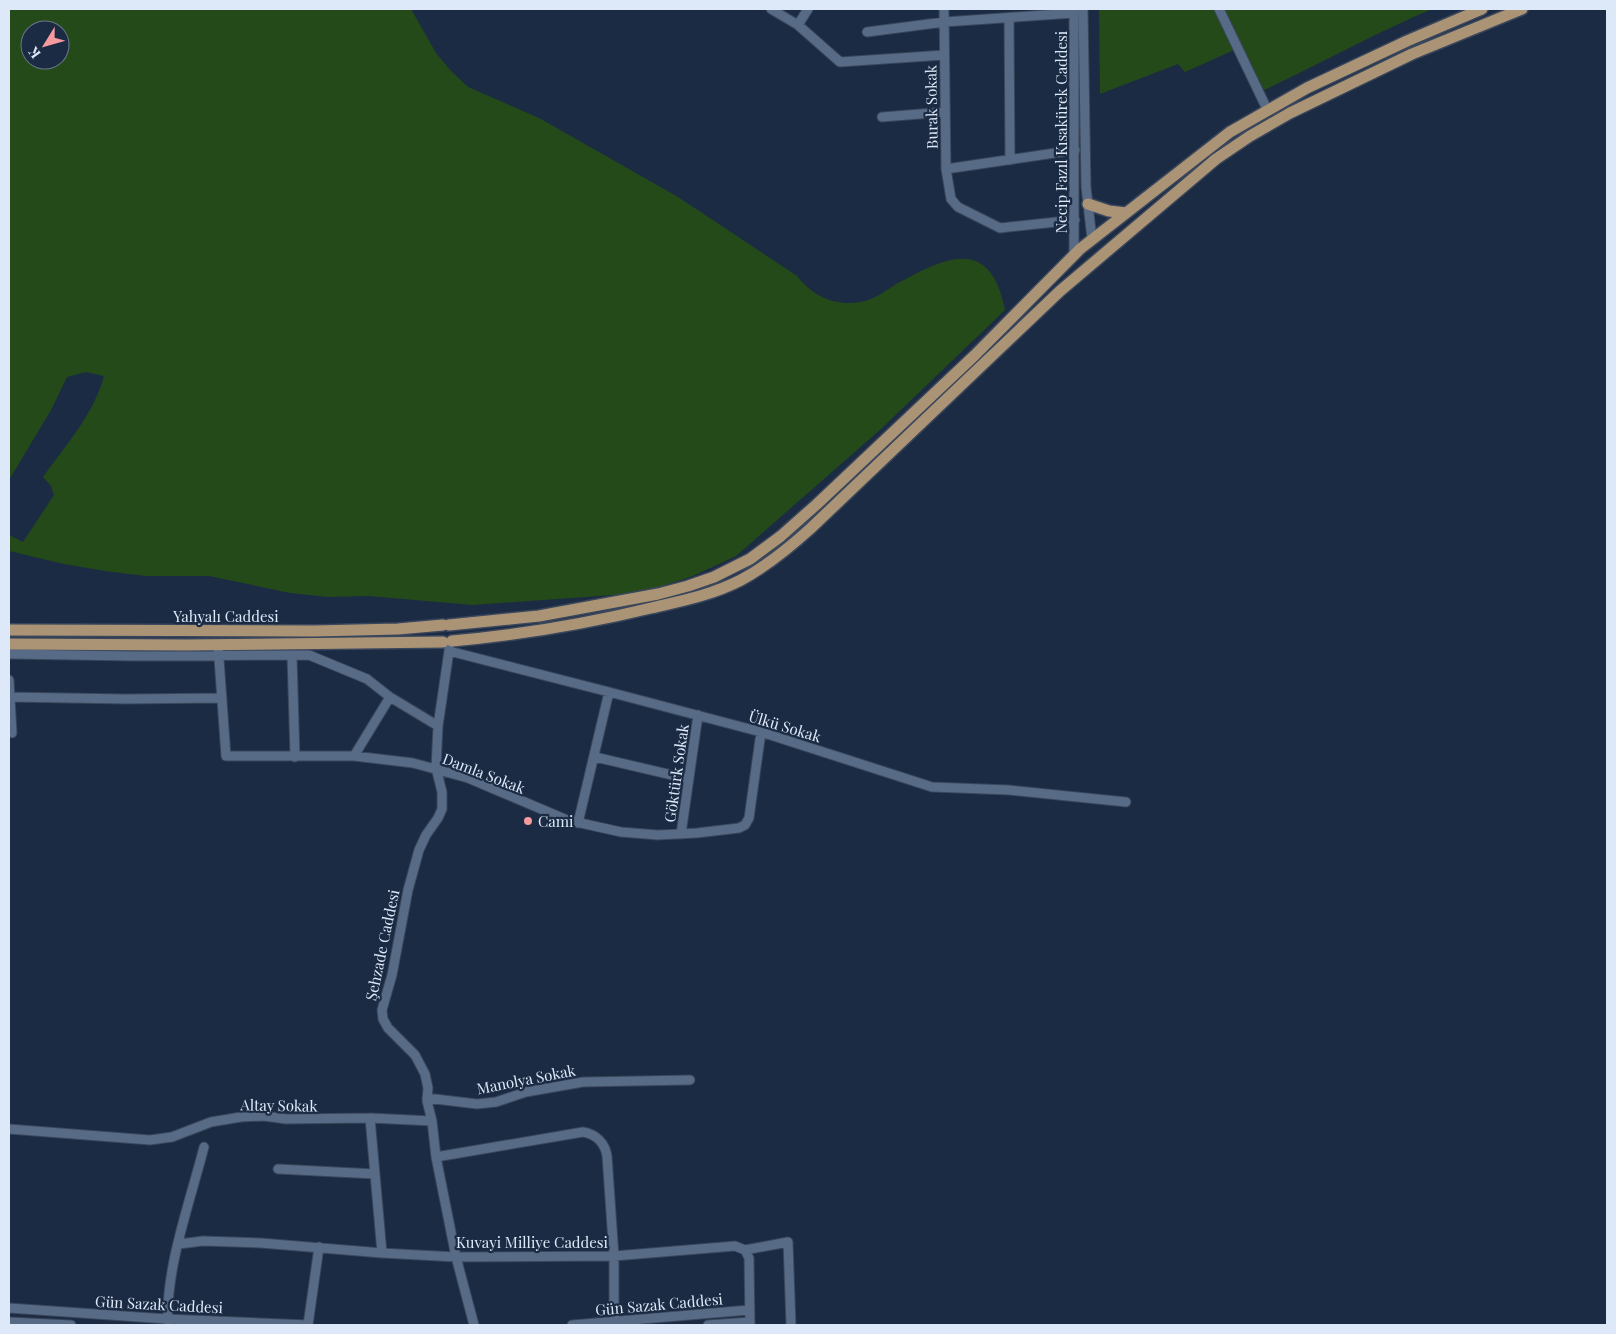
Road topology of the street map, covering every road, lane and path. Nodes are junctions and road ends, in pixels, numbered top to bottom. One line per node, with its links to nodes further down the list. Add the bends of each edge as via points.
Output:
1 (771, 9): 11 (street)
2 (808, 9): 11 (street)
3 (944, 9): 10 (street, Burak Sokak)
4 (1083, 9): 20 (street, Necip Fazıl Kısakürek Caddesi)
5 (1219, 9): 14 (street)
6 (1482, 9): 14 (main road, Yahyalı Caddesi, via 1407,41)
7 (1522, 9): 24 (main road, Yahyalı Caddesi, via 1412,54 1270,124 1202,170)
8 (1074, 11): 9 (street); 17 (street, Necip Fazıl Kısakürek Caddesi)
9 (1009, 18): 10 (street); 18 (street)
10 (944, 22): 12 (street); 13 (street, Burak Sokak)
11 (798, 25): 13 (street, via 840,62)
12 (867, 32)
13 (944, 55): 15 (street, Burak Sokak)
14 (1267, 109): 21 (main road, Yahyalı Caddesi, via 1230,132)
15 (945, 112): 16 (street); 19 (street, Burak Sokak)
16 (882, 118)
17 (1075, 150): 18 (street); 22 (street, Necip Fazıl Kısakürek Caddesi)
18 (1010, 160): 19 (street)
19 (946, 169): 22 (street, Burak Sokak, via 954,203 1000,228)
20 (1088, 204): 21 (main road); 23 (street, Necip Fazıl Kısakürek Caddesi)
21 (1126, 213): 23 (main road, Yahyalı Caddesi)
22 (1075, 220): 25 (street, Necip Fazıl Kısakürek Caddesi)
23 (1092, 239): 24 (main road); 25 (main road, Yahyalı Caddesi)
24 (1103, 253): 26 (main road, Yahyalı Caddesi)
25 (1074, 255): 26 (main road); 27 (main road, Yahyalı Caddesi, via 975,355 816,506 750,559 688,586 658,594 539,616)
26 (1085, 269): 30 (main road, Yahyalı Caddesi, via 811,528 753,573 699,596 629,613 548,630)
27 (446, 625): 28 (main road, Yahyalı Caddesi, via 314,631); 30 (main road, via 456,632); 30 (main road, via 437,632 438,638)
28 (9, 630)
29 (9, 644): 31 (main road, Yahyalı Caddesi)
30 (448, 644): 31 (main road, Yahyalı Caddesi); 35 (street, Ülkü Sokak); 40 (street, Şehzade Caddesi)
31 (218, 651): 32 (street); 33 (street); 38 (street, Damla Sokak)
32 (9, 654)
33 (292, 656): 37 (street, via 309,656 367,679); 44 (street)
34 (9, 680): 36 (street)
35 (609, 692): 39 (street, Ülkü Sokak); 45 (street)
36 (9, 697): 38 (street); 42 (street)
37 (390, 697): 40 (street); 43 (street)
38 (222, 698): 44 (street, Damla Sokak, via 226,756)
39 (698, 715): 41 (street, Ülkü Sokak); 47 (street, Göktürk Sokak)
40 (438, 726): 46 (street, Şehzade Caddesi)
41 (761, 732): 48 (street, Ülkü Sokak, via 932,787 1008,790); 50 (street, Damla Sokak, via 747,823 739,828)
42 (12, 733)
43 (354, 756): 44 (street, Damla Sokak); 46 (street, Damla Sokak)
44 (295, 757)
45 (595, 757): 47 (street); 49 (street)
46 (436, 768): 49 (street, Damla Sokak); 52 (street, Şehzade Caddesi, via 442,809 419,850 382,1010 388,1028 423,1067)
47 (689, 779): 50 (street, Göktürk Sokak)
48 (1126, 802)
49 (578, 823): 50 (street, Damla Sokak, via 621,832)
50 (681, 834)
51 (690, 1080): 52 (street, Manolya Sokak, via 583,1082 477,1104)
52 (428, 1098): 54 (street, Şehzade Caddesi)
53 (370, 1118): 54 (street, Altay Sokak); 55 (street, Altay Sokak, via 241,1117 211,1122 172,1137 150,1140); 59 (street)
54 (432, 1122): 57 (street, Şehzade Caddesi)
55 (9, 1129)
56 (204, 1147): 60 (street)
57 (436, 1157): 64 (street, via 583,1132 592,1134 606,1152); 65 (street, Şehzade Caddesi)
58 (278, 1169): 59 (street)
59 (375, 1174): 63 (street)
60 (179, 1244): 61 (street, Kuvayi Milliye Caddesi, via 203,1241); 69 (street, via 169,1290)
61 (319, 1247): 63 (street, Kuvayi Milliye Caddesi); 73 (street)
62 (745, 1250): 64 (street, Kuvayi Milliye Caddesi, via 735,1246); 67 (street); 77 (street, Kuvayi Milliye Caddesi, via 788,1242)
63 (382, 1253): 65 (street, Kuvayi Milliye Caddesi)
64 (614, 1256): 65 (street, Kuvayi Milliye Caddesi); 70 (street)
65 (456, 1257): 74 (street, Şehzade Caddesi)
66 (9, 1308): 69 (street, Gün Sazak Caddesi)
67 (749, 1310): 70 (street, Gün Sazak Caddesi); 71 (street)
68 (9, 1322): 72 (street)
69 (168, 1322): 73 (street, Gün Sazak Caddesi)
70 (614, 1323): 75 (street, Gün Sazak Caddesi)
71 (750, 1324): 76 (street, Gün Sazak Caddesi)
72 (71, 1325)
73 (308, 1325)
74 (474, 1325)
75 (572, 1325)
76 (708, 1325)
77 (791, 1325)

